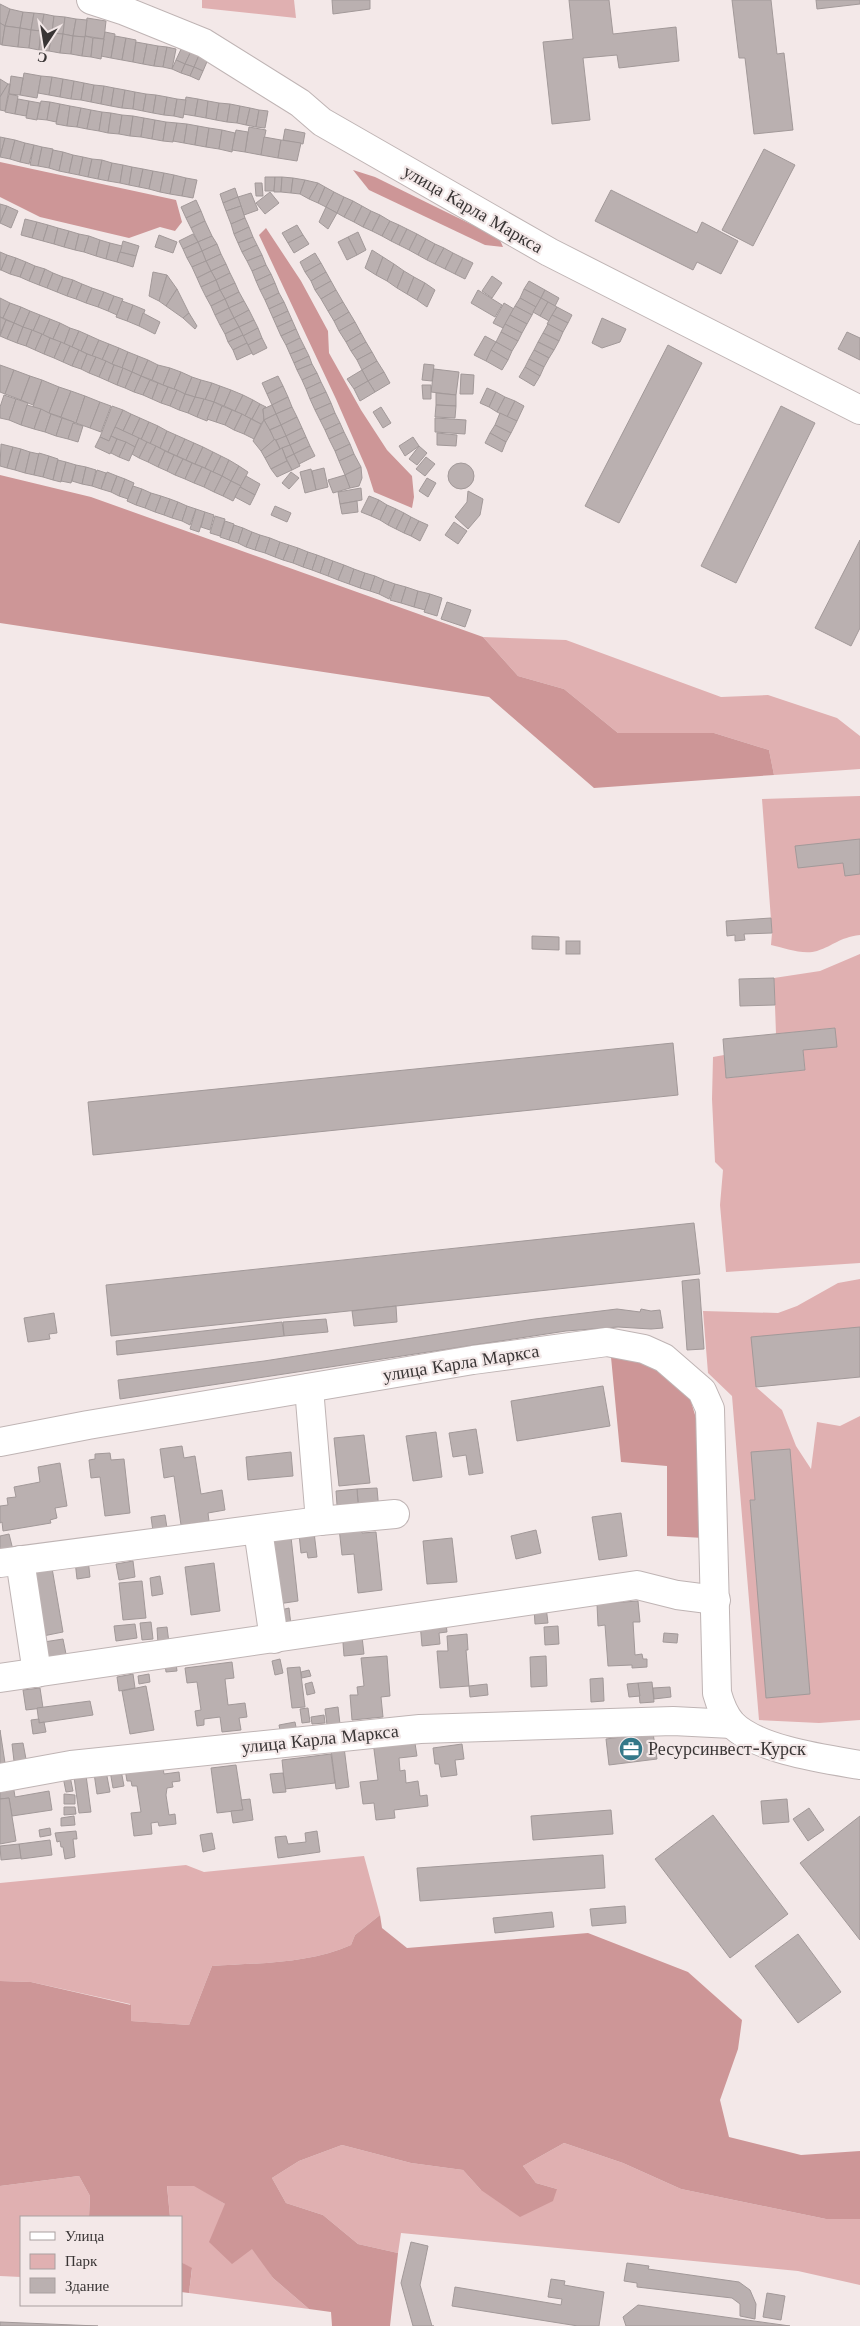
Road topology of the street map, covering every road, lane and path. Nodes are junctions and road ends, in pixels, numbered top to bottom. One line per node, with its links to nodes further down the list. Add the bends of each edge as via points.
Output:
1 (91, 0): 2 (street, улица Карла Маркса, via 125,10 204,43 300,103 322,122 549,252)
2 (860, 410)
3 (308, 1388): 4 (street, улица Карла Маркса); 6 (street); 9 (street, улица Карла Маркса, via 473,1360 607,1342 644,1349 664,1358 702,1391 710,1409)
4 (0, 1442)
5 (395, 1514): 6 (street)
6 (320, 1521): 7 (street)
7 (258, 1530): 8 (street); 10 (street)
8 (10, 1562): 11 (street)
9 (716, 1600): 10 (street, via 637,1585); 13 (street, улица Карла Маркса, via 717,1693)
10 (274, 1639): 11 (street)
11 (37, 1673): 12 (street)
12 (0, 1678)
13 (732, 1724): 14 (street, улица Карла Маркса, via 777,1748); 15 (street, улица Карла Маркса, via 673,1722 420,1729 71,1765)
14 (860, 1765)
15 (0, 1778)

